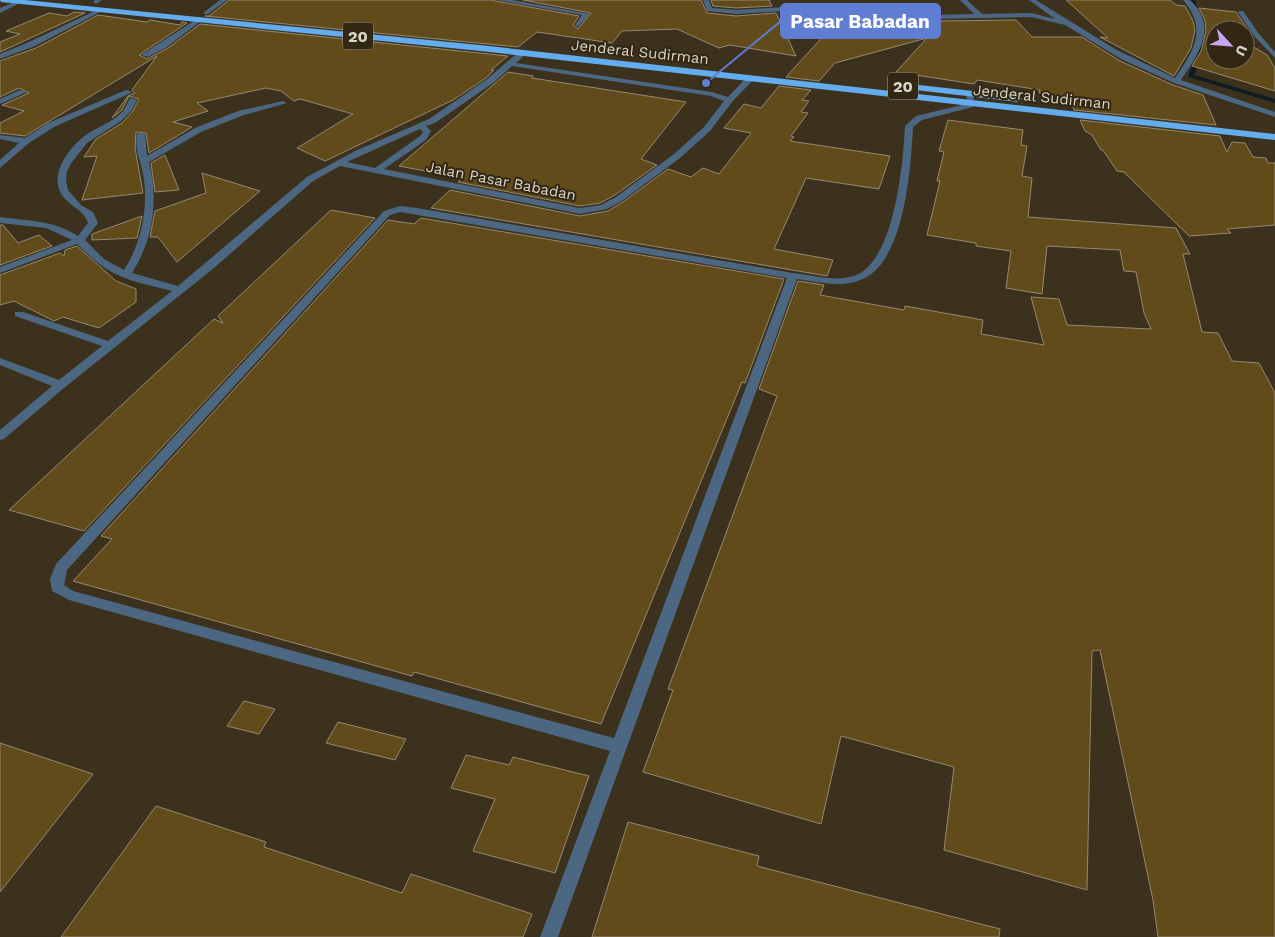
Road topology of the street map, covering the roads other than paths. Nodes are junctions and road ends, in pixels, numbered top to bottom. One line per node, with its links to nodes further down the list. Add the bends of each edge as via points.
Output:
1 (1, 0): 11 (highway, Jenderal Sudirman / 20)
2 (81, 0): 9 (highway, Jenderal Sudirman / 20)
3 (224, 0): 16 (street)
4 (500, 0): 10 (street)
5 (706, 0): 15 (street, via 709,10 723,12 800,8 880,18)
6 (963, 0): 15 (street)
7 (1032, 0): 17 (street)
8 (1186, 0): 25 (street, via 1198,17 1199,46)
9 (97, 1): 16 (highway, Jenderal Sudirman / 20)
10 (521, 1): 18 (street, via 587,14)
11 (20, 2): 12 (highway, Jenderal Sudirman / 20); 13 (street)
12 (101, 10): 16 (highway, Jenderal Sudirman / 20); 22 (street)
13 (0, 11)
14 (1241, 12): 21 (street)
15 (980, 16): 17 (street, via 1031,15)
16 (203, 17): 19 (highway, Jenderal Sudirman / 20); 20 (street); 27 (highway, Jenderal Sudirman / 20, via 423,34)
17 (1066, 23): 25 (street, via 1124,57)
18 (578, 24)
19 (523, 53): 23 (street); 24 (highway, Jenderal Sudirman / 20)
20 (145, 55)
21 (1275, 56)
22 (0, 57)
23 (511, 64): 28 (street, via 712,94); 32 (street)
24 (750, 79): 27 (highway, Jenderal Sudirman / 20); 28 (street, Jalan Pasar Babadan)
25 (1177, 81): 31 (street)
26 (23, 92): 29 (street)
27 (970, 99): 33 (highway, Jenderal Sudirman / 20); 36 (highway, Jenderal Sudirman / 20); 46 (street, via 919,118 909,126 904,188 885,247 872,270 848,280)
28 (729, 100): 41 (street, Jalan Pasar Babadan, via 707,129 677,156 604,207 580,211)
29 (0, 102)
30 (283, 103): 38 (street, via 241,113 198,130)
31 (1275, 115)
32 (422, 127): 39 (street); 41 (street, via 427,131 423,138)
33 (1275, 127)
34 (141, 134): 38 (street, via 139,144)
35 (0, 138): 37 (street)
36 (1275, 138)
37 (26, 141): 40 (street); 43 (street, via 63,118 131,96 126,114 85,140 64,170 60,186 77,208 90,214 93,223)
38 (143, 162): 45 (street, via 148,178 148,216 142,246)
39 (338, 163): 41 (street, Jalan Pasar Babadan); 47 (street, via 301,185)
40 (0, 165)
41 (377, 170)
42 (0, 220): 43 (street, via 46,226)
43 (80, 240): 44 (street); 45 (street, via 98,258)
44 (0, 270)
45 (126, 275): 47 (street)
46 (793, 276): 53 (street); 53 (street, via 417,210 387,213 68,560 57,579 57,587 68,595)
47 (180, 290): 49 (street)
48 (19, 314): 49 (street)
49 (110, 346): 51 (street)
50 (0, 361): 51 (street)
51 (60, 384): 52 (street)
52 (1, 433)
53 (618, 746): 54 (street)
54 (549, 937)

